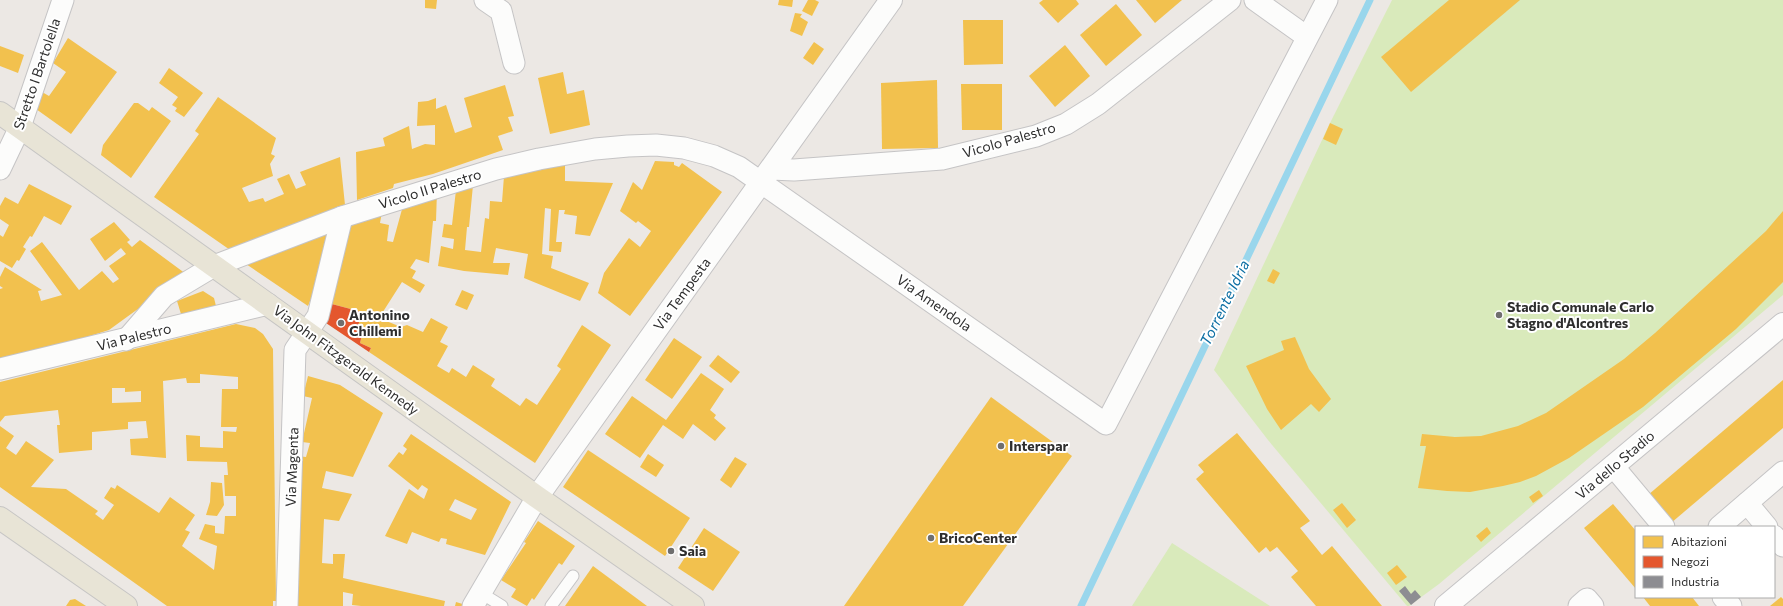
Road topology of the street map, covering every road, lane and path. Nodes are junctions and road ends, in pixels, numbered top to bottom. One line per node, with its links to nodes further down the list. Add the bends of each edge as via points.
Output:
1 (63, 0): 10 (street, Stretto I Bartolella)
2 (485, 0): 8 (street, via 501,11)
3 (891, 0): 12 (street, Via Tempesta)
4 (1230, 0): 12 (street, Vicolo Palestro, via 1098,104 1066,124 1036,136 942,159 794,170)
5 (1255, 0): 7 (street)
6 (1327, 0): 7 (street)
7 (1308, 37): 12 (street, Via Amendola, via 1106,424)
8 (514, 63)
9 (0, 113): 10 (main road, Via John Fitzgerald Kennedy)
10 (20, 128): 11 (street, Stretto I Bartolella); 14 (main road, Via John Fitzgerald Kennedy)
11 (0, 169)
12 (766, 176): 13 (street, Vicolo II Palestro, via 714,156 684,148 628,146 574,153 496,169); 22 (street, Via Tempesta)
13 (342, 217): 14 (street, Vicolo II Palestro); 17 (street, Via Magenta, via 318,316)
14 (214, 266): 15 (main road, Via John Fitzgerald Kennedy); 18 (street, Vicolo II Palestro, via 164,296)
15 (268, 304): 17 (main road, Via John Fitzgerald Kennedy); 18 (street, Via Palestro)
16 (1783, 324): 20 (street, Via dello Stadio)
17 (307, 332): 22 (main road, Via John Fitzgerald Kennedy); 34 (street, Via Magenta, via 296,350)
18 (126, 340): 19 (street, Via Palestro)
19 (0, 369)
20 (1613, 466): 25 (street); 38 (street, Via dello Stadio)
21 (1783, 472): 23 (street)
22 (536, 497): 32 (street, Via Tempesta); 37 (main road, Via John Fitzgerald Kennedy)
23 (1747, 503): 26 (street); 27 (street)
24 (0, 518): 33 (main road)
25 (1663, 526)
26 (1720, 526)
27 (1766, 526)
28 (1775, 537): 29 (street)
29 (1783, 546)
30 (573, 576): 36 (lane)
31 (1724, 598): 41 (street)
32 (477, 599): 35 (lane, Via Tempesta)
33 (126, 606)
34 (287, 606)
35 (502, 606)
36 (551, 606)
37 (693, 606)
38 (1446, 606)
39 (1579, 606): 40 (street, via 1587,599)
40 (1593, 606)
41 (1731, 606)

